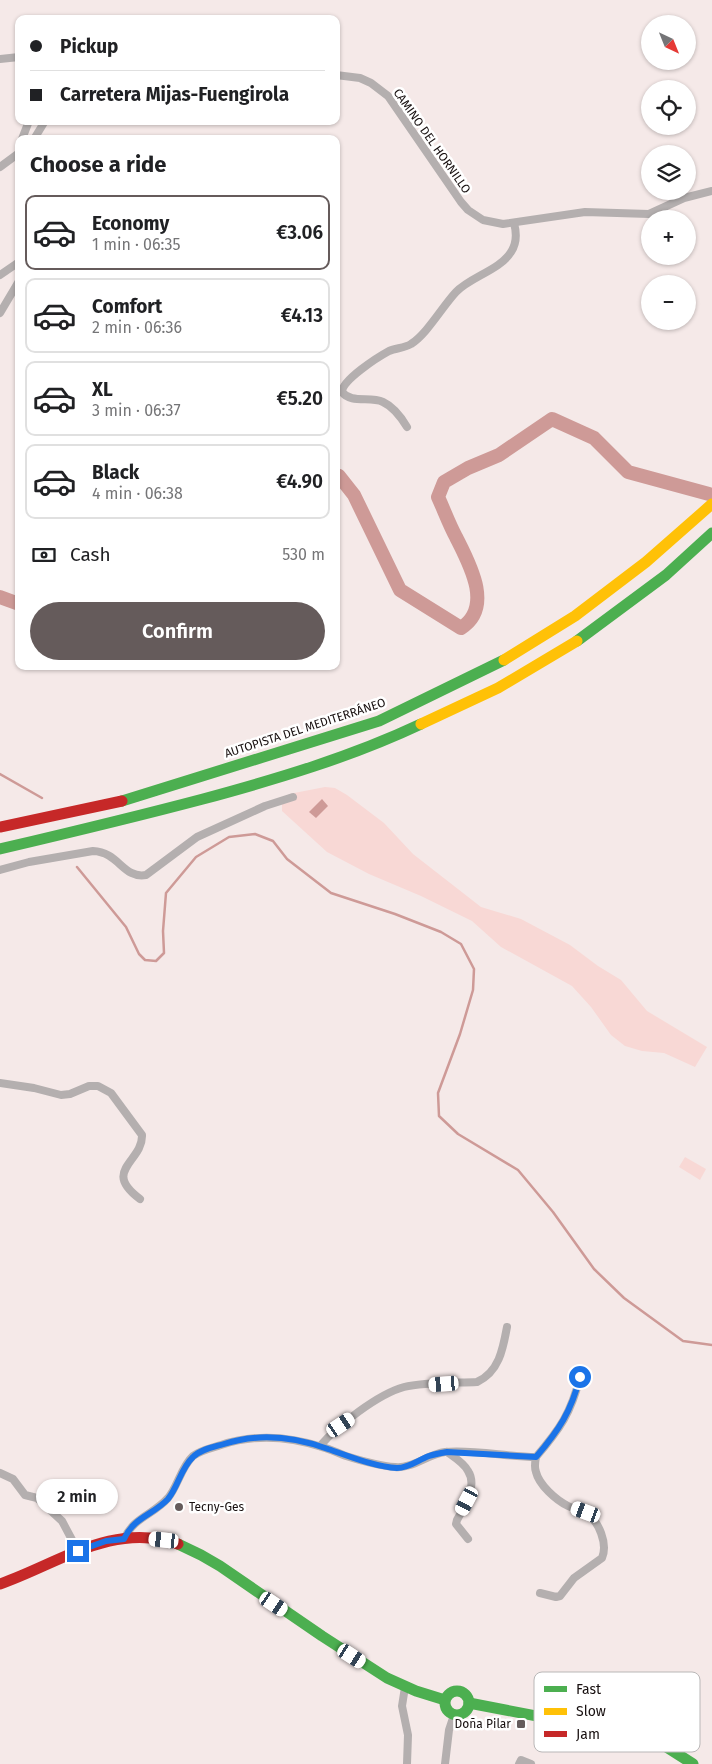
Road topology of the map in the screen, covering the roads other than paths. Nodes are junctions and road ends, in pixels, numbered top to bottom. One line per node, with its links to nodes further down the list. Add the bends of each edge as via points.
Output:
1 (15, 57): 2 (street)
2 (0, 59)
3 (340, 76): 7 (street, CAMINO DEL HORNILLO, via 360,78 388,96 468,210 492,223)
4 (15, 156): 5 (street)
5 (0, 167)
6 (712, 191): 7 (street, CAMINO DEL HORNILLO, via 684,198 649,214 585,212)
7 (514, 223): 12 (street, via 517,234 510,254 457,291 411,344 390,351 342,388 348,398 382,401 400,416)
8 (15, 265): 9 (street)
9 (0, 275)
10 (15, 288): 11 (street)
11 (0, 313)
12 (407, 428)
13 (712, 504): 16 (main road, AUTOPISTA DEL MEDITERRÁNEO, via 646,562 575,616 501,662 379,721 129,798)
14 (712, 533): 17 (main road, via 666,575 575,642 498,688 386,741 275,780)
15 (293, 797): 18 (street, via 197,837 146,875 130,873 103,851 29,862)
16 (0, 827)
17 (0, 850)
18 (0, 870)
19 (0, 1083): 20 (street, via 61,1095 89,1086 98,1086 111,1093 142,1135 142,1142 124,1170 124,1179)
20 (140, 1199)
21 (507, 1327): 23 (street, via 501,1354 485,1379 393,1391 341,1425)
22 (580, 1377): 25 (street, via 564,1421)
23 (320, 1446): 24 (street, via 396,1468); 27 (street, via 270,1437 236,1440 200,1452 187,1464 170,1497 134,1523)
24 (447, 1452): 25 (street); 28 (street, via 463,1464 471,1478 470,1492 456,1524)
25 (536, 1457): 31 (street, via 536,1473 544,1486 568,1506 586,1512 596,1524 604,1546 602,1558 574,1578 560,1596)
26 (0, 1473): 29 (street, via 13,1479 25,1494 37,1498 62,1521)
27 (124, 1539): 29 (main road, via 106,1541); 32 (main road, via 164,1540 195,1551 367,1666)
28 (468, 1539)
29 (78, 1551): 30 (main road)
30 (0, 1584)
31 (540, 1592)
32 (405, 1687): 33 (main road); 38 (street, via 402,1706 408,1735)
33 (445, 1700): 34 (main road, via 449,1693 461,1691); 35 (main road, via 448,1711)
34 (469, 1704): 35 (main road, via 462,1714); 36 (main road)
35 (454, 1715): 39 (street)
36 (534, 1716)
37 (675, 1752): 42 (main road)
38 (407, 1764)
39 (445, 1764)
40 (519, 1764): 41 (street, via 521,1760)
41 (531, 1764)
42 (692, 1764)

